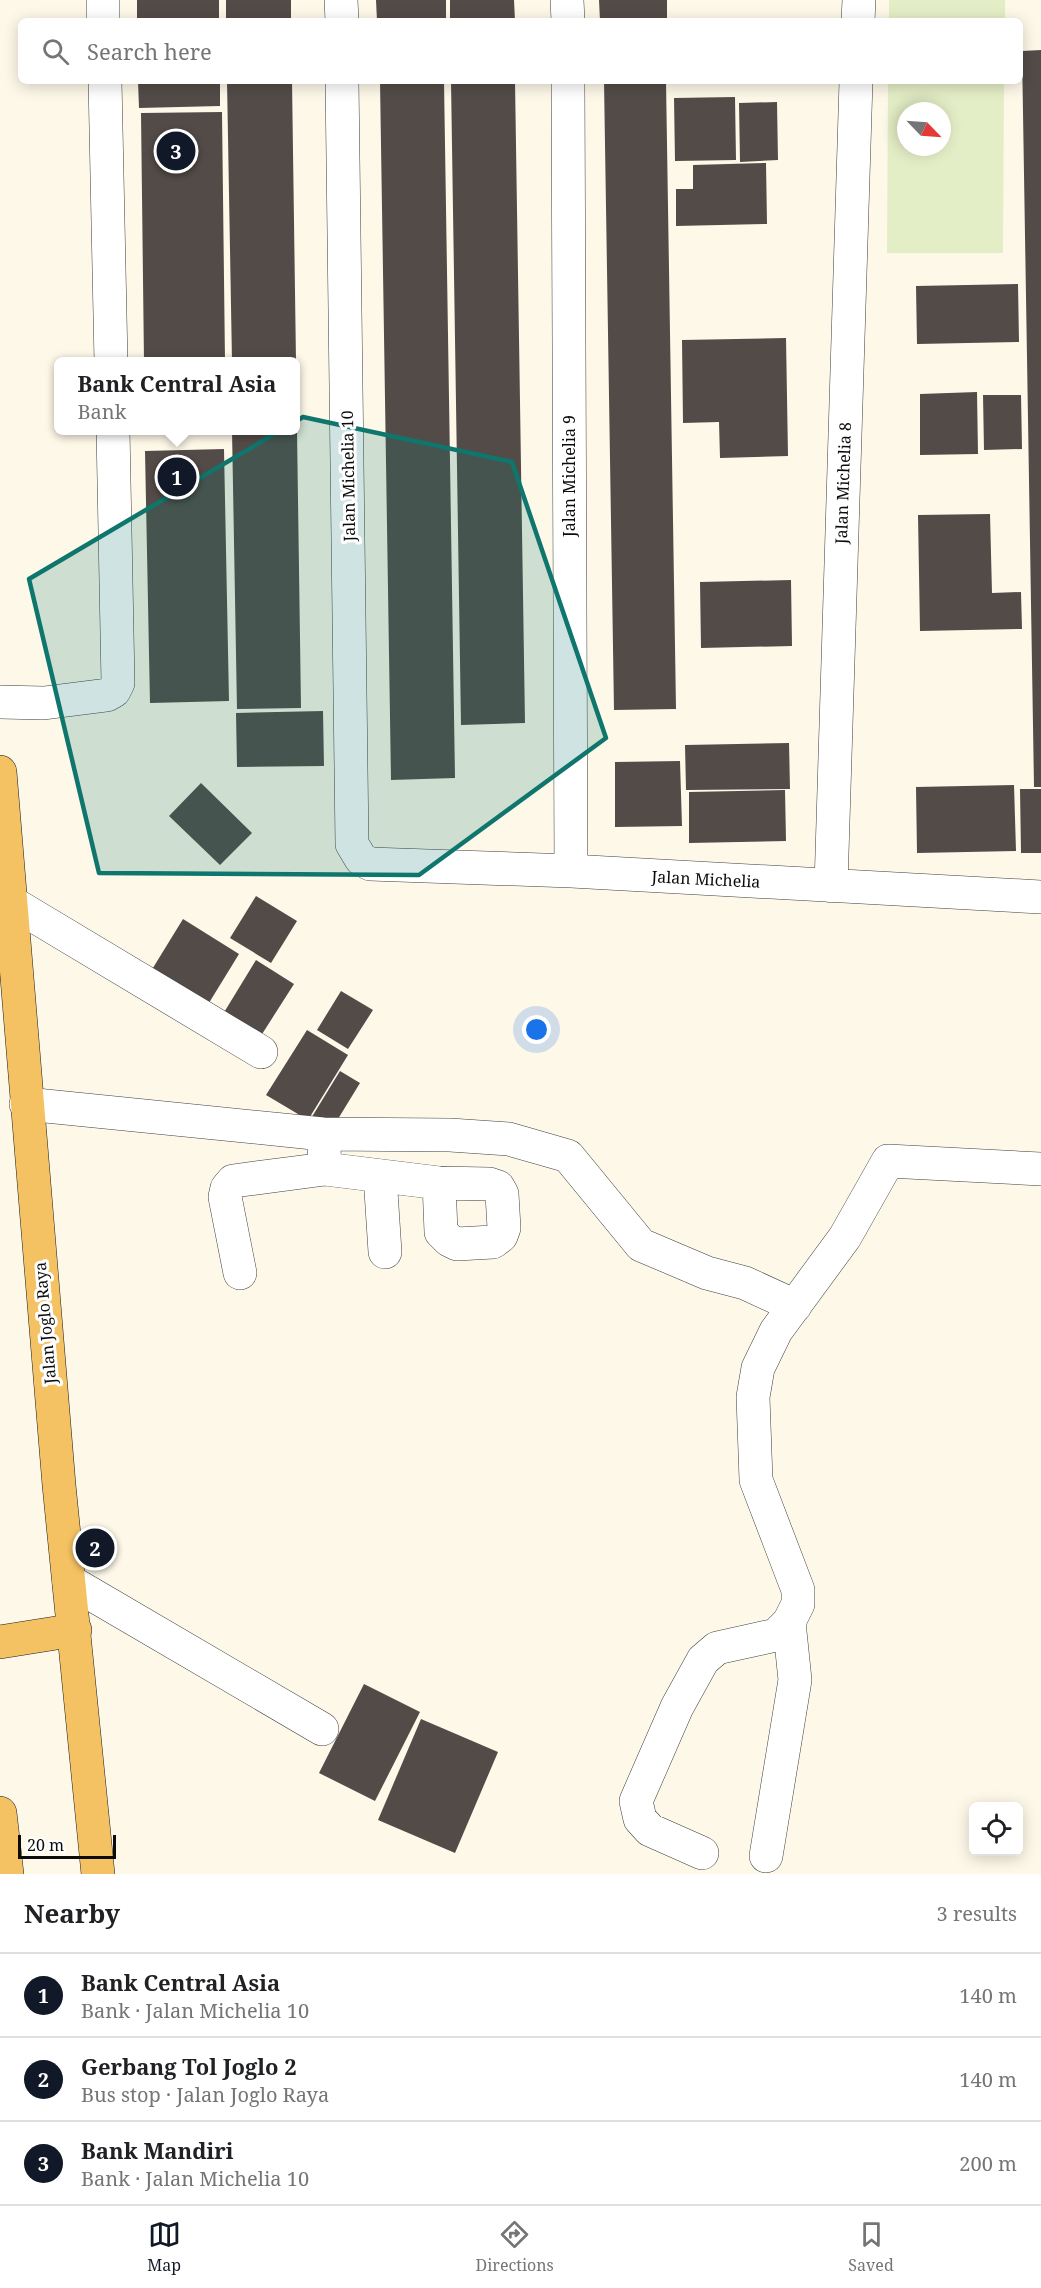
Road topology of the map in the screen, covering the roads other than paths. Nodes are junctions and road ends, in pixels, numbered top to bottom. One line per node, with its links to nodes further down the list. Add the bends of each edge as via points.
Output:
1 (103, 0): 5 (street)
2 (341, 0): 6 (street)
3 (567, 0): 7 (street)
4 (859, 0): 8 (street)
5 (103, 18)
6 (342, 18)
7 (568, 18)
8 (858, 18)
9 (105, 84): 13 (street)
10 (342, 84): 17 (street, Jalan Michelia 10, via 352,844 361,859)
11 (568, 84): 18 (street, Jalan Michelia 9)
12 (856, 84): 19 (street, Jalan Michelia 8)
13 (111, 357)
14 (112, 435): 15 (street, via 118,683 106,695 44,703)
15 (0, 702)
16 (0, 772): 21 (main road, Jalan Joglo Raya)
17 (370, 864): 18 (street, Jalan Michelia)
18 (571, 872): 19 (street, Jalan Michelia)
19 (831, 886): 20 (street, Jalan Michelia)
20 (1041, 897)
21 (9, 901): 22 (street); 23 (main road, Jalan Joglo Raya)
22 (261, 1052)
23 (26, 1104): 24 (street); 32 (main road, Jalan Joglo Raya)
24 (323, 1134): 25 (street); 26 (street)
25 (450, 1135): 28 (street, via 444,1184); 31 (street, via 509,1139 568,1156 641,1245)
26 (325, 1169): 28 (street); 30 (street, via 233,1180 225,1197)
27 (1041, 1169): 31 (street, via 888,1161 845,1237)
28 (380, 1176): 29 (street)
29 (385, 1252)
30 (240, 1273)
31 (795, 1306): 33 (street, via 758,1368 753,1397 756,1480 798,1590 798,1604)
32 (69, 1581): 34 (main road, Jalan Joglo Raya); 36 (street)
33 (789, 1622): 38 (street, via 776,1635 717,1648 703,1660 677,1707 636,1801 639,1819 650,1830); 39 (street, via 795,1680)
34 (75, 1630): 35 (main road); 41 (main road, Jalan Joglo Raya)
35 (0, 1642)
36 (322, 1730)
37 (0, 1813): 40 (main road)
38 (702, 1853)
39 (766, 1856)
40 (8, 1874)
41 (98, 1874)

